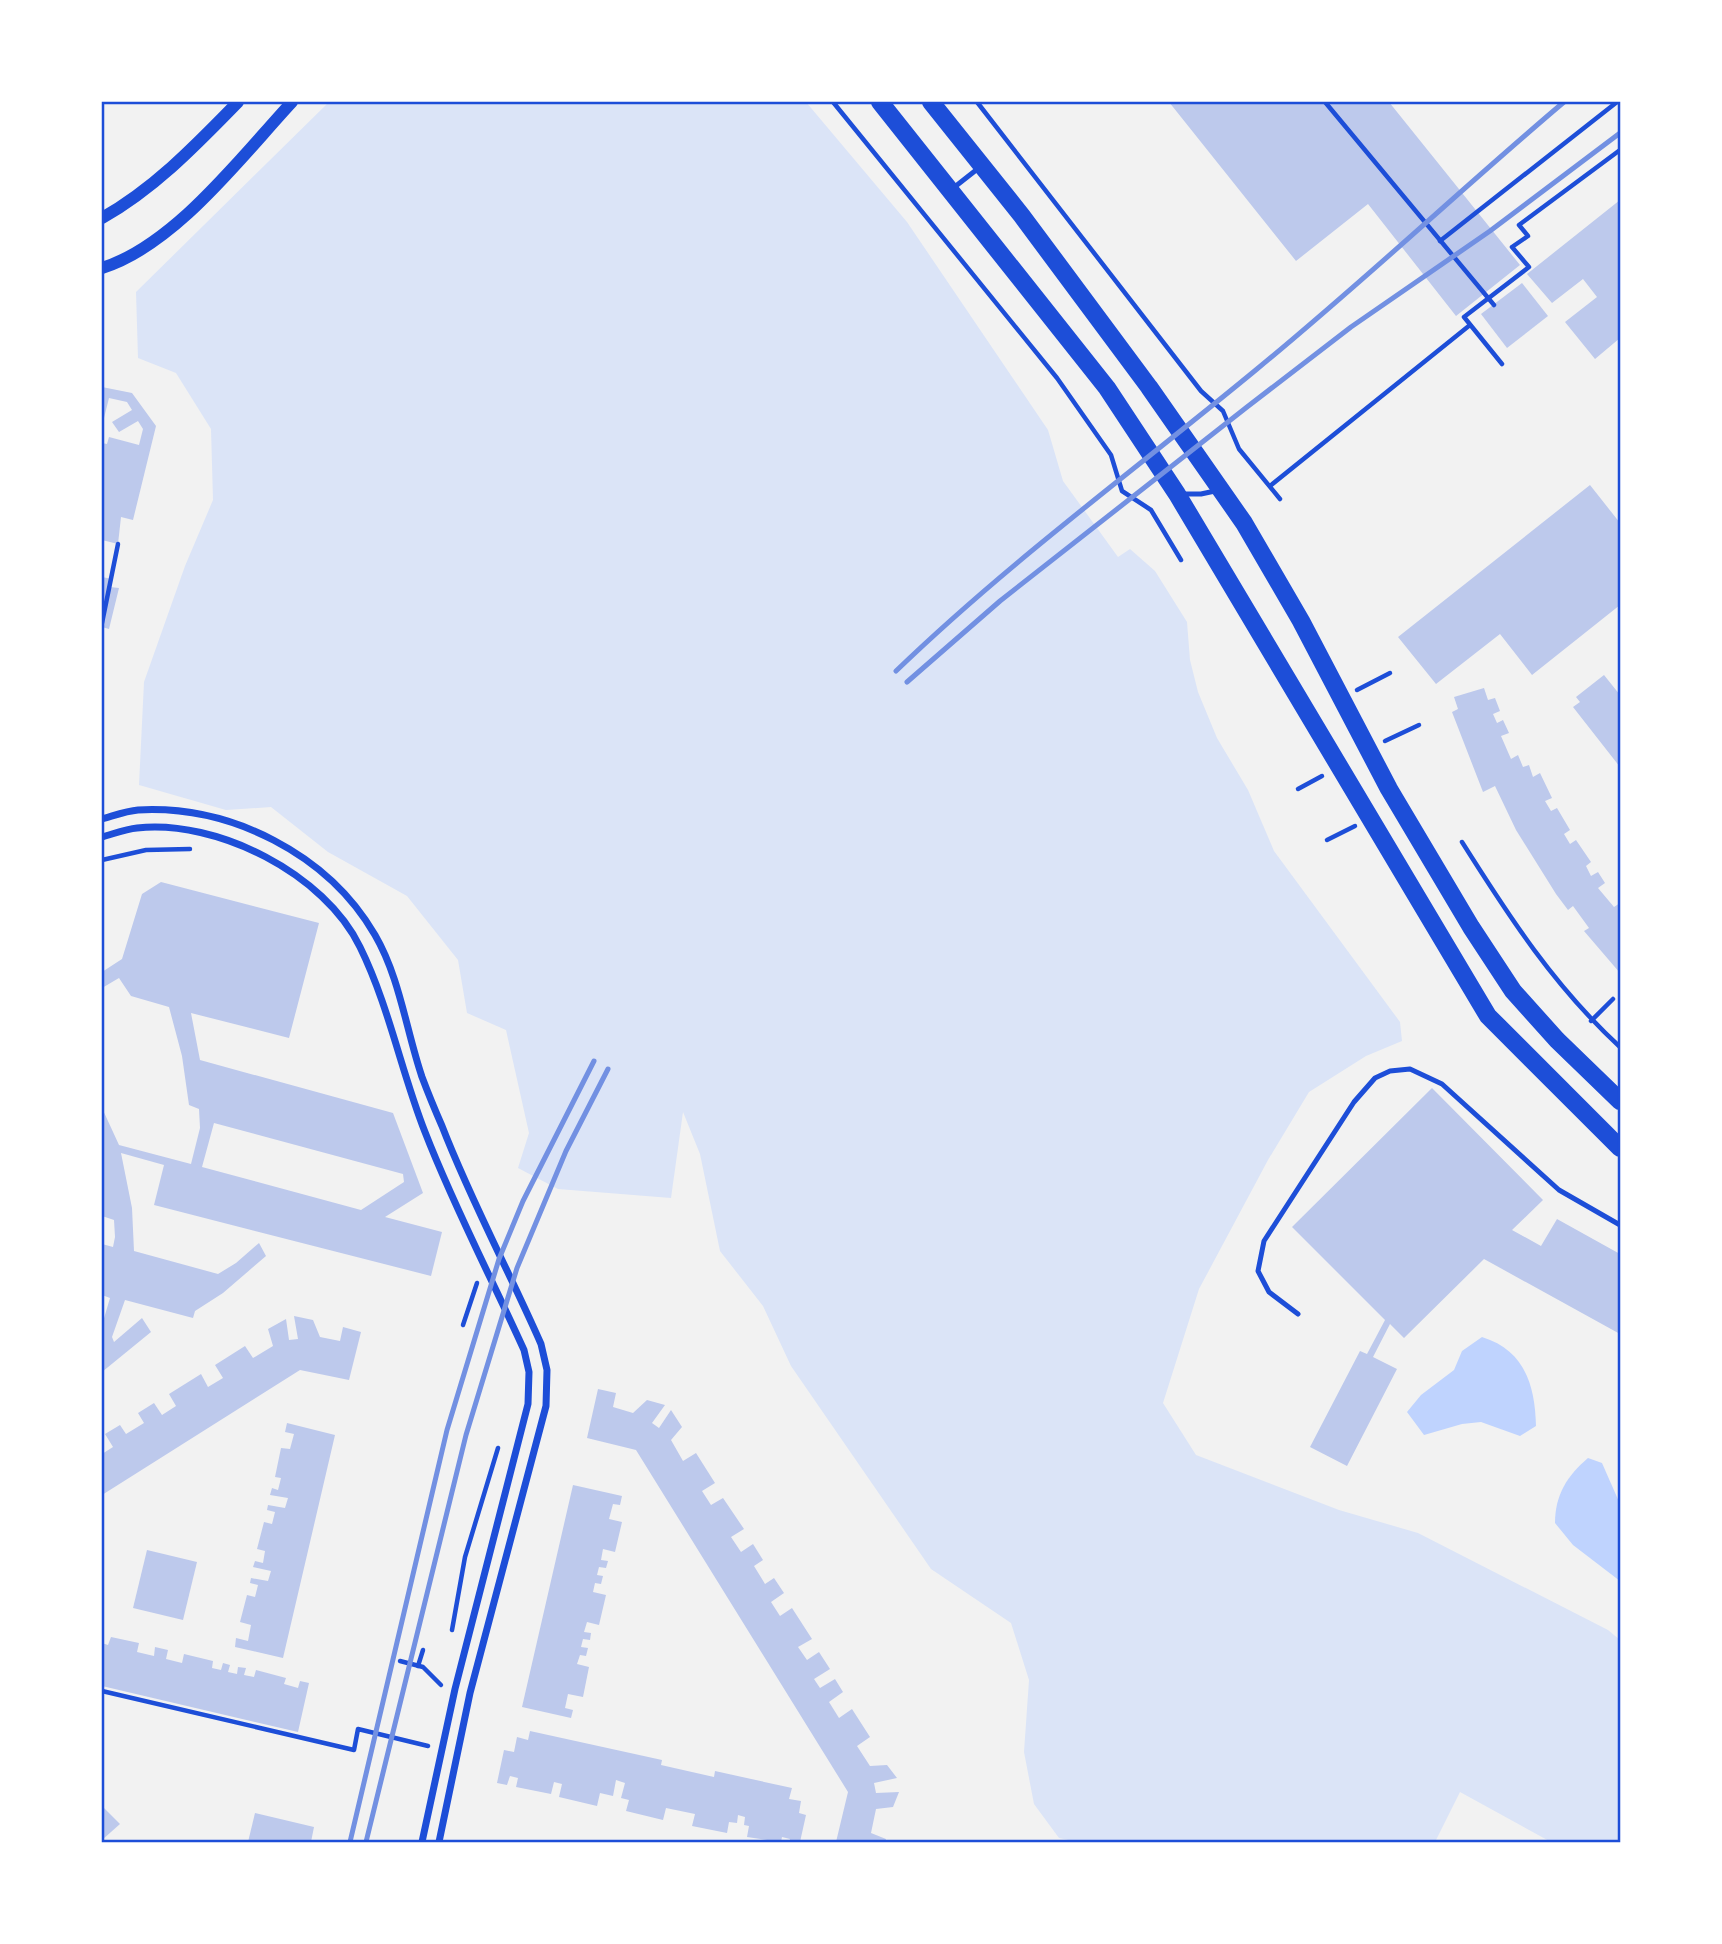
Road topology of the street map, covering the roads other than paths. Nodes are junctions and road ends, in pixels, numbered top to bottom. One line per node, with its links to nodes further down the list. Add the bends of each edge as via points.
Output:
1 (238, 102): 7 (street, via 158,180)
2 (292, 102): 8 (street, via 182,216 151,243)
3 (880, 102): 6 (main road)
4 (931, 102): 5 (main road)
5 (983, 165): 6 (lane); 9 (main road)
6 (952, 189): 10 (main road, via 1107,388)
7 (102, 218)
8 (102, 268)
9 (1222, 489): 10 (lane); 13 (main road, via 1301,621 1388,789 1471,927 1513,991)
10 (1177, 494): 14 (main road, via 1488,1016)
11 (102, 819): 18 (street, via 148,810 184,812 238,824 285,845 336,885 375,936 468,1194 541,1344 547,1370 546,1406 470,1693)
12 (102, 837): 17 (street, via 138,828 182,830 233,841 276,861 323,898 359,944 384,1006 405,1082 452,1201 524,1350 528,1404 455,1689)
13 (1620, 1101)
14 (1620, 1148)
15 (1620, 1225): 16 (lane, via 1559,1190 1442,1084 1410,1069 1390,1071 1375,1078 1354,1102 1264,1241 1258,1271 1269,1292)
16 (1298, 1314)
17 (422, 1843)
18 (439, 1843)

